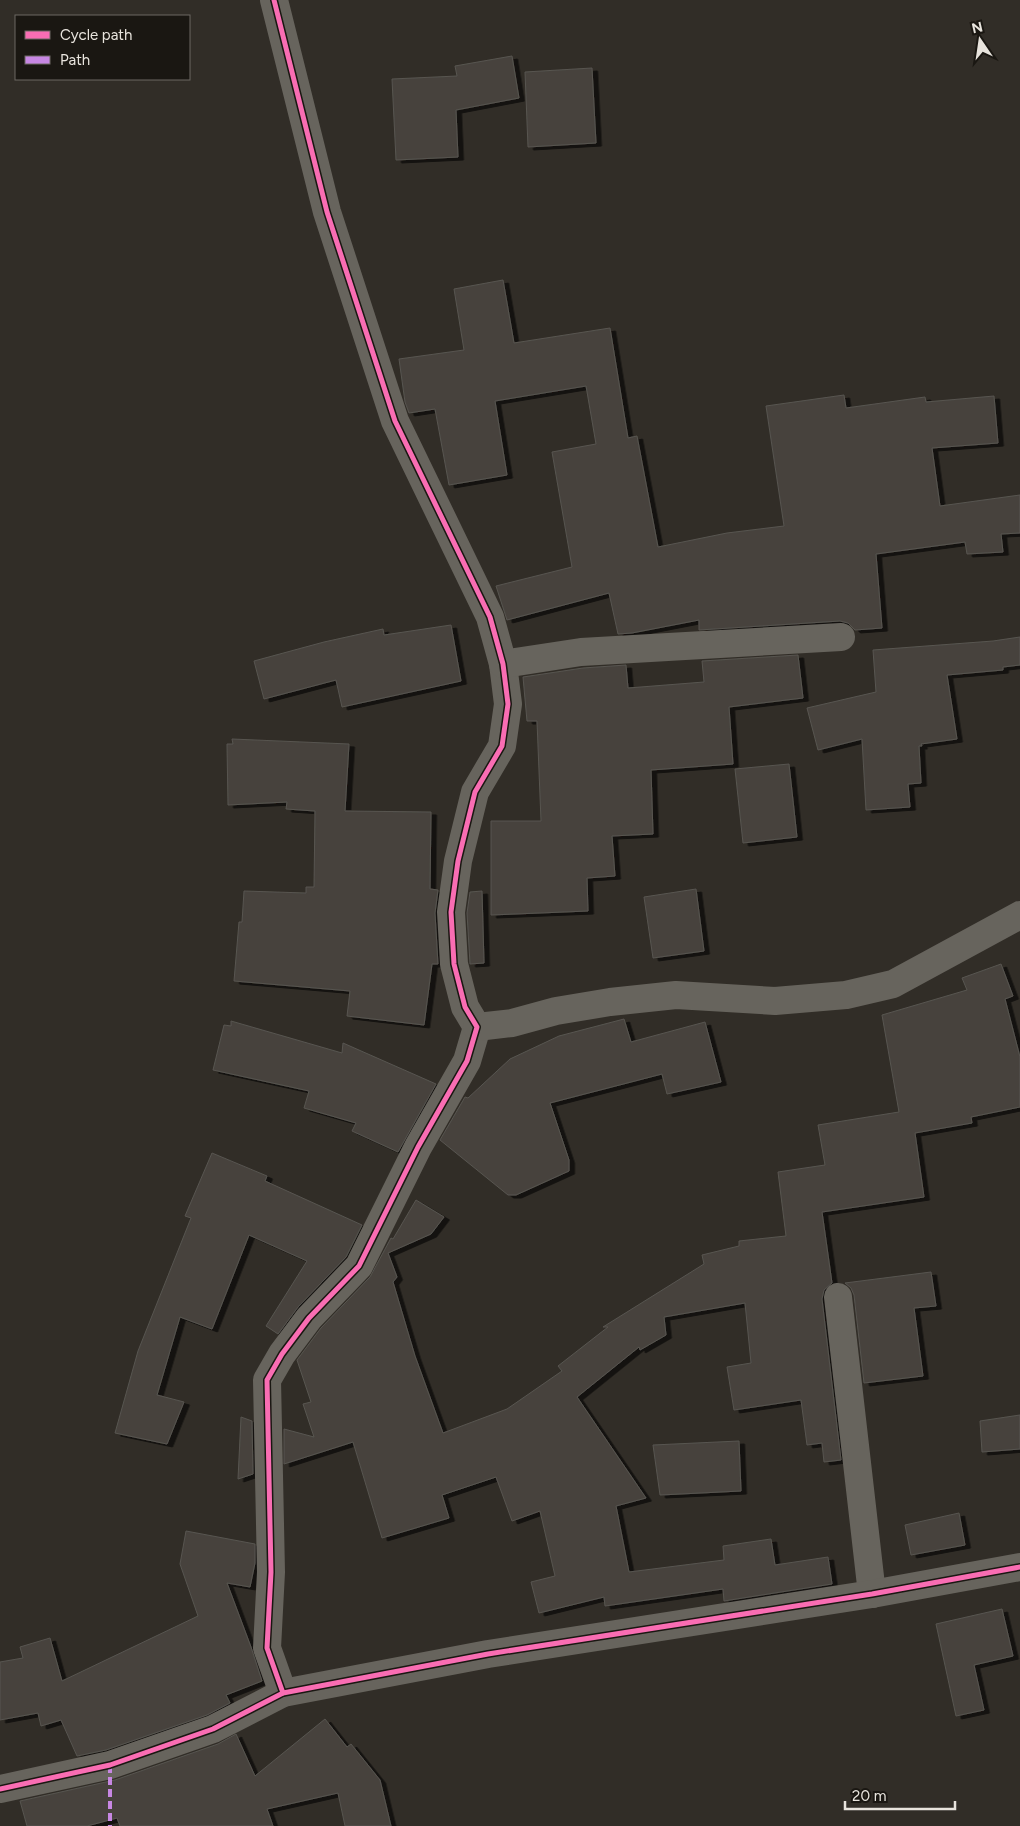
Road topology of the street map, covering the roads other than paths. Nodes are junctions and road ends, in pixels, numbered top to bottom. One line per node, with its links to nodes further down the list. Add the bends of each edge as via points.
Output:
1 (274, 0): 3 (street, via 327,212 395,421 490,617)
2 (841, 637): 3 (street, via 581,652)
3 (503, 664): 5 (street, via 508,704 502,746 475,792 458,861 451,912 454,964 465,1006)
4 (1020, 915): 5 (street, via 893,984 846,995 775,1001 676,995 610,1002 556,1011 512,1023)
5 (477, 1027): 9 (street, via 466,1061 358,1266 309,1318 266,1380 271,1572 267,1648)
6 (838, 1297): 8 (street)
7 (1020, 1567): 8 (street)
8 (872, 1594): 9 (street, via 488,1654)
9 (283, 1693): 10 (street, via 213,1729 110,1765)
10 (0, 1789)

